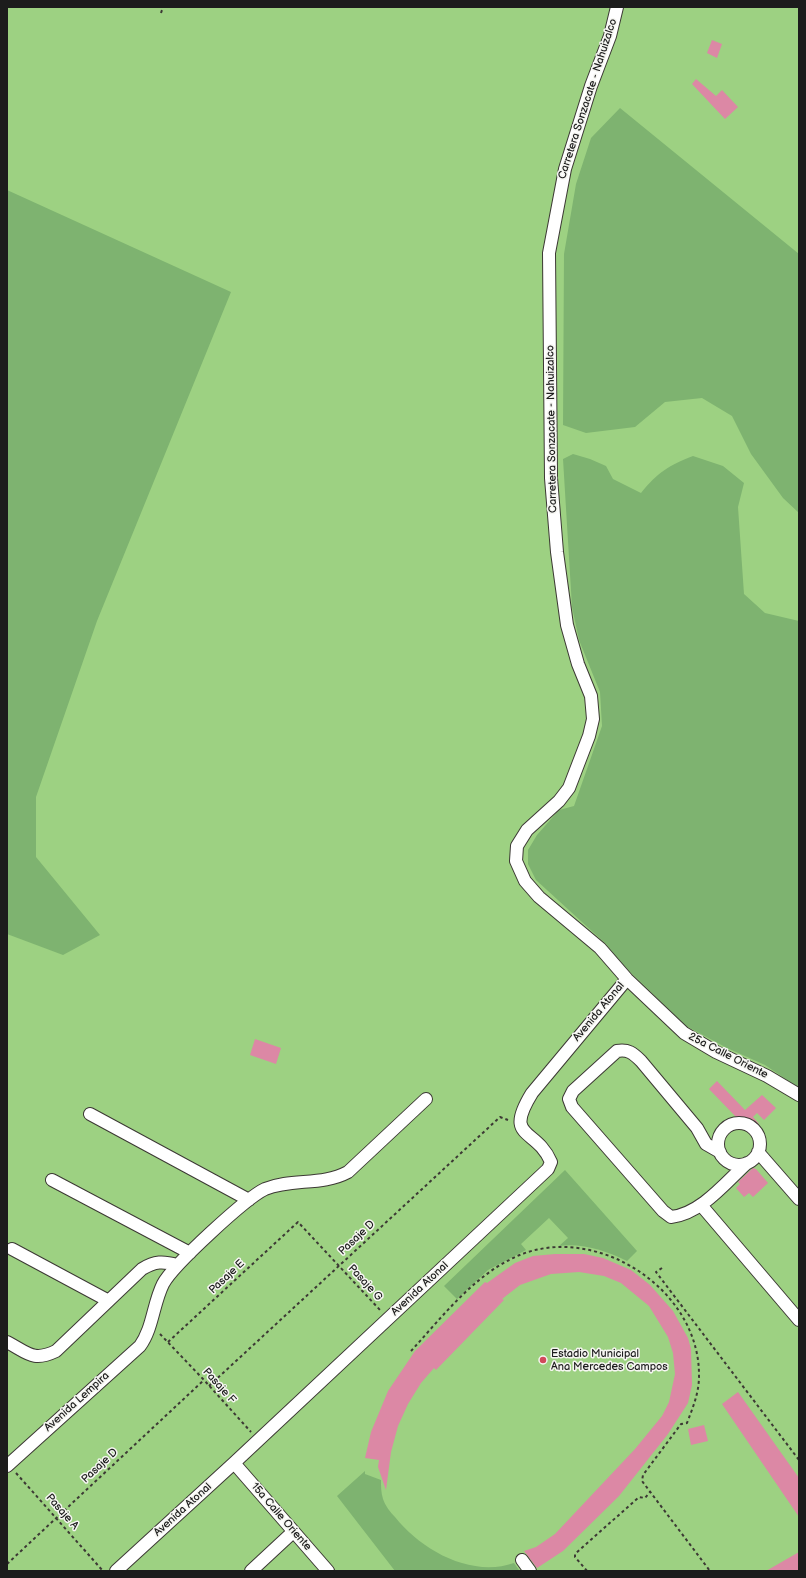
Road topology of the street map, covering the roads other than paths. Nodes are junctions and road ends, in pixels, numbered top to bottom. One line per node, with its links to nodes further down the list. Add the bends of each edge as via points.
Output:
1 (617, 7): 2 (street, Carretera Sonzacate - Nahuizalco, via 610,36 564,169 549,253 551,478 557,552 567,625 578,664 591,696 593,719 589,736 568,788 559,801 527,830 517,846 516,855 521,874 532,889 545,903 600,948)
2 (627, 978): 3 (street, 25a Calle Oriente, via 662,1014 690,1037); 22 (street, Avenida Atonal, via 523,1107 519,1119 523,1129 548,1155 551,1162 548,1169)
3 (799, 1095)
4 (426, 1099): 14 (street, via 348,1172 324,1181 282,1184 265,1190)
5 (90, 1114): 14 (street)
6 (697, 1128): 7 (street); 9 (street, via 706,1144); 15 (street, via 641,1061 625,1049 617,1051 573,1091 569,1099 572,1107 663,1211 671,1217 681,1216)
7 (720, 1134): 8 (street, via 729,1125 748,1125 758,1134); 9 (street, via 718,1146)
8 (758, 1152): 10 (street, via 754,1159); 13 (street)
9 (722, 1155): 10 (street, via 731,1163); 12 (street)
10 (747, 1163): 12 (street)
11 (52, 1180): 17 (street)
12 (722, 1186): 15 (street)
13 (799, 1199)
14 (249, 1200): 17 (street)
15 (701, 1205): 20 (street)
16 (12, 1249): 19 (street)
17 (190, 1253): 18 (street)
18 (177, 1265): 19 (street, via 165,1261 153,1262); 23 (street, Avenida Lempira, via 164,1283 146,1337 140,1346)
19 (107, 1300): 21 (street, via 56,1351 47,1355 33,1356)
20 (799, 1320)
21 (7, 1342)
22 (234, 1463): 24 (street, 15a Calle Oriente); 26 (street, Avenida Atonal)
23 (8, 1465)
24 (293, 1532): 27 (street); 28 (street, 15a Calle Oriente)
25 (522, 1560): 29 (street)
26 (116, 1571)
27 (250, 1571)
28 (328, 1571)
29 (530, 1571)

